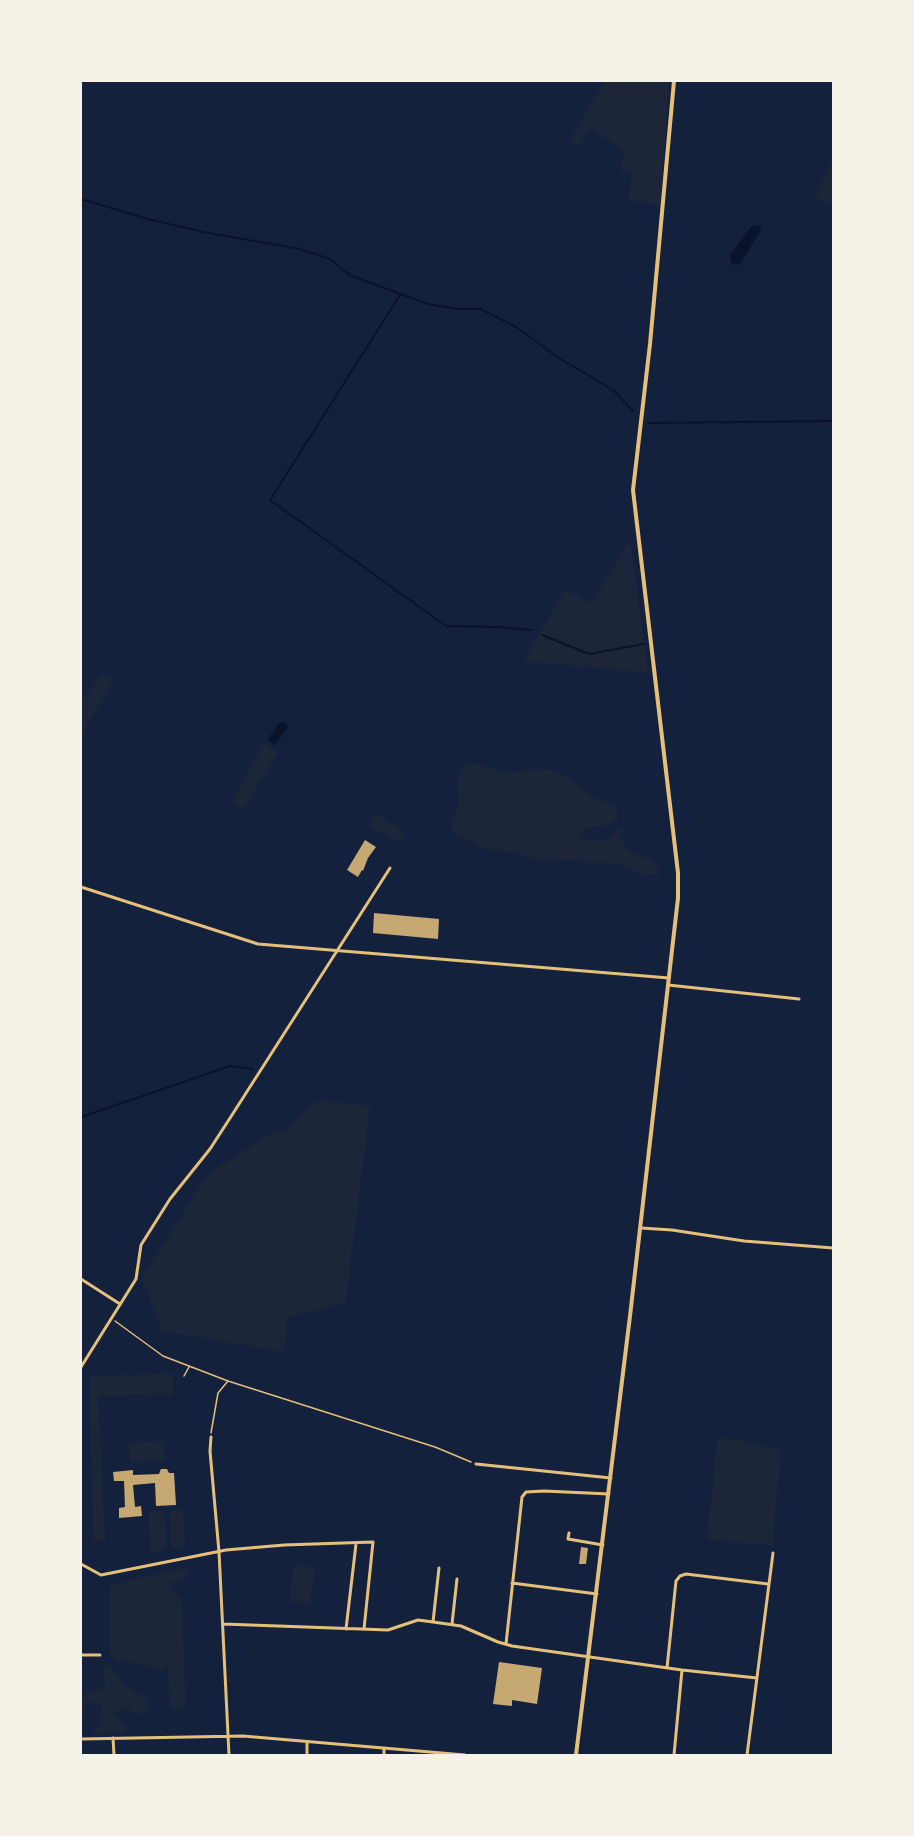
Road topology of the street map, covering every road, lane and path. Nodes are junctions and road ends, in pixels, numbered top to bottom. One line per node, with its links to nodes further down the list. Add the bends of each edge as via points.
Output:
1 (674, 81): 5 (street, via 634,477 678,885)
2 (390, 868): 4 (street)
3 (81, 887): 4 (street, via 245,941)
4 (337, 951): 5 (street); 11 (street, via 210,1149 170,1199 141,1245 136,1279)
5 (669, 978): 6 (street)
6 (668, 985): 7 (street); 8 (street)
7 (799, 999)
8 (641, 1228): 9 (street); 19 (street)
9 (833, 1248)
10 (81, 1279): 11 (street)
11 (120, 1304): 12 (street)
12 (112, 1318): 13 (path, via 163,1356); 14 (street)
13 (190, 1366): 15 (path); 16 (path)
14 (81, 1367)
15 (184, 1376)
16 (228, 1381): 17 (path, via 218,1393); 18 (path, via 435,1446)
17 (211, 1437): 24 (street)
18 (476, 1464): 19 (street)
19 (611, 1478): 20 (street)
20 (609, 1494): 23 (street); 29 (street, via 526,1492 522,1497)
21 (569, 1533): 23 (street, via 568,1539)
22 (356, 1543): 24 (street); 35 (street); 36 (street, via 373,1542)
23 (603, 1545): 31 (street)
24 (219, 1552): 26 (street, via 101,1575); 33 (street)
25 (773, 1553): 30 (street)
26 (81, 1564)
27 (439, 1568): 32 (street)
28 (457, 1579): 34 (street)
29 (512, 1583): 31 (street); 37 (street)
30 (768, 1584): 41 (street, via 680,1576 676,1581); 43 (street)
31 (597, 1594): 40 (street)
32 (434, 1622): 34 (street); 36 (street, via 418,1620 388,1630)
33 (223, 1624): 35 (street); 44 (street)
34 (452, 1624): 37 (street)
35 (346, 1629): 36 (street)
36 (364, 1629)
37 (506, 1644): 40 (street)
38 (81, 1655): 39 (street)
39 (100, 1655)
40 (589, 1657): 41 (street); 54 (street)
41 (667, 1668): 42 (street)
42 (682, 1670): 43 (street); 55 (street)
43 (757, 1678): 56 (street)
44 (229, 1736): 45 (street); 47 (street); 50 (street)
45 (113, 1738): 46 (street); 49 (street)
46 (81, 1739)
47 (307, 1742): 48 (street); 51 (street)
48 (384, 1748): 52 (street); 53 (street)
49 (114, 1755)
50 (230, 1755)
51 (307, 1755)
52 (384, 1755)
53 (465, 1755)
54 (576, 1755)
55 (674, 1755)
56 (747, 1755)

